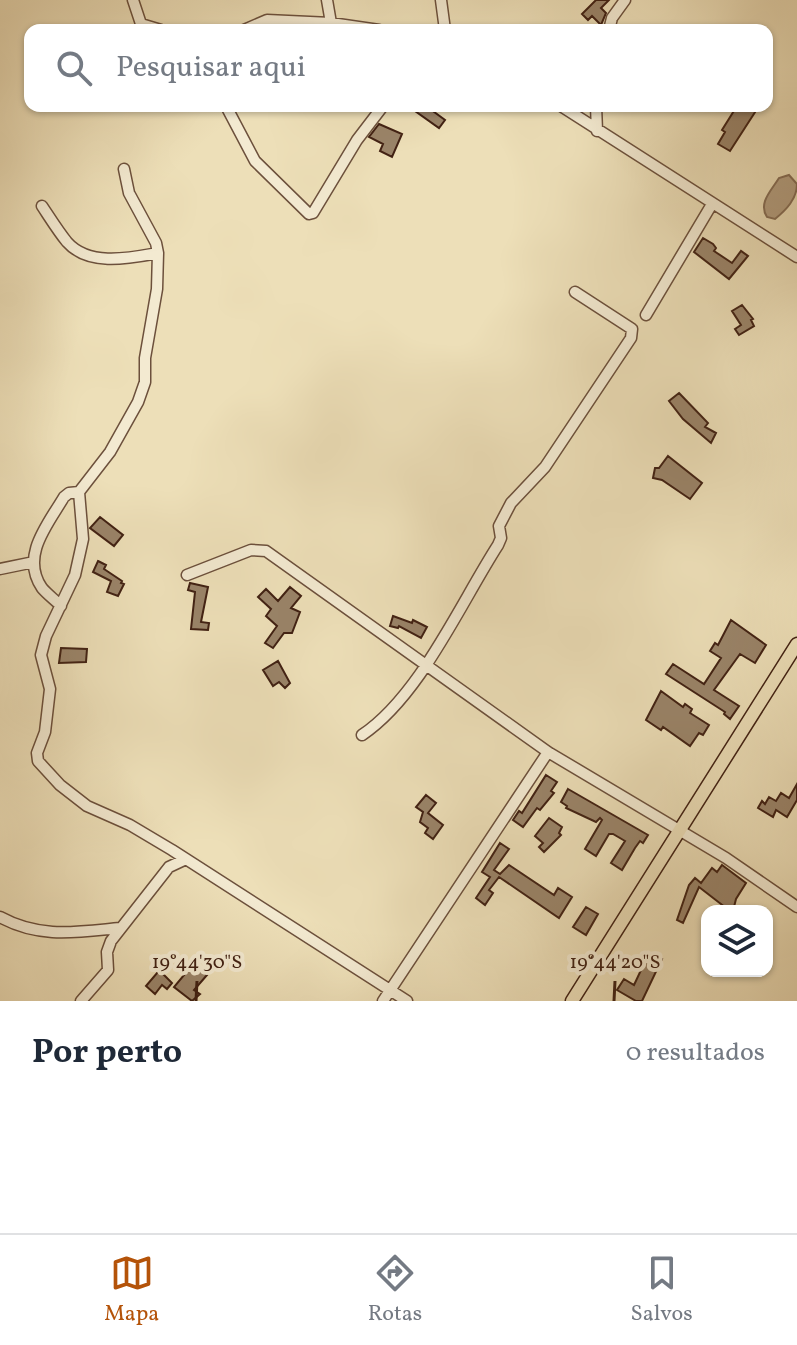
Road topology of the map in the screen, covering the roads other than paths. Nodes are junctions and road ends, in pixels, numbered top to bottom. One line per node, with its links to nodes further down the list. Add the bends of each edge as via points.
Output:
1 (133, 0): 6 (street, via 138,21)
2 (327, 0): 5 (street)
3 (441, 0): 9 (street)
4 (625, 0): 10 (street)
5 (331, 23): 7 (street); 8 (street)
6 (146, 24)
7 (258, 24)
8 (338, 24)
9 (444, 24)
10 (610, 24)
11 (229, 112): 12 (street, via 255,161 309,214)
12 (378, 112)
13 (582, 112): 15 (street)
14 (596, 112): 15 (street)
15 (597, 131): 17 (street)
16 (124, 169): 19 (street, via 129,193)
17 (712, 204): 20 (street); 22 (street)
18 (42, 206): 19 (street, via 79,251 109,259)
19 (158, 253): 23 (street, via 143,391 110,452)
20 (797, 257)
21 (575, 292): 29 (street, via 632,329 631,338 545,467 511,503 499,526 498,545)
22 (646, 315)
23 (79, 492): 24 (street, via 64,497 36,545); 27 (street, via 83,539)
24 (34, 562): 25 (street); 27 (street, via 42,588)
25 (0, 569)
26 (187, 575): 29 (street, via 262,550)
27 (61, 606): 33 (street, via 41,655 50,689 38,761 87,806)
28 (797, 644): 32 (main road)
29 (426, 664): 30 (street, via 383,720); 31 (street)
30 (362, 735)
31 (548, 752): 32 (street); 37 (street)
32 (678, 830): 34 (street); 41 (main road)
33 (186, 859): 36 (street, via 169,867); 37 (street)
34 (797, 907)
35 (0, 917): 36 (street, via 33,931)
36 (120, 928): 38 (street, via 108,948 108,970)
37 (391, 990): 39 (street); 40 (street)
38 (81, 1001)
39 (383, 1001)
40 (407, 1001)
41 (572, 1001)

